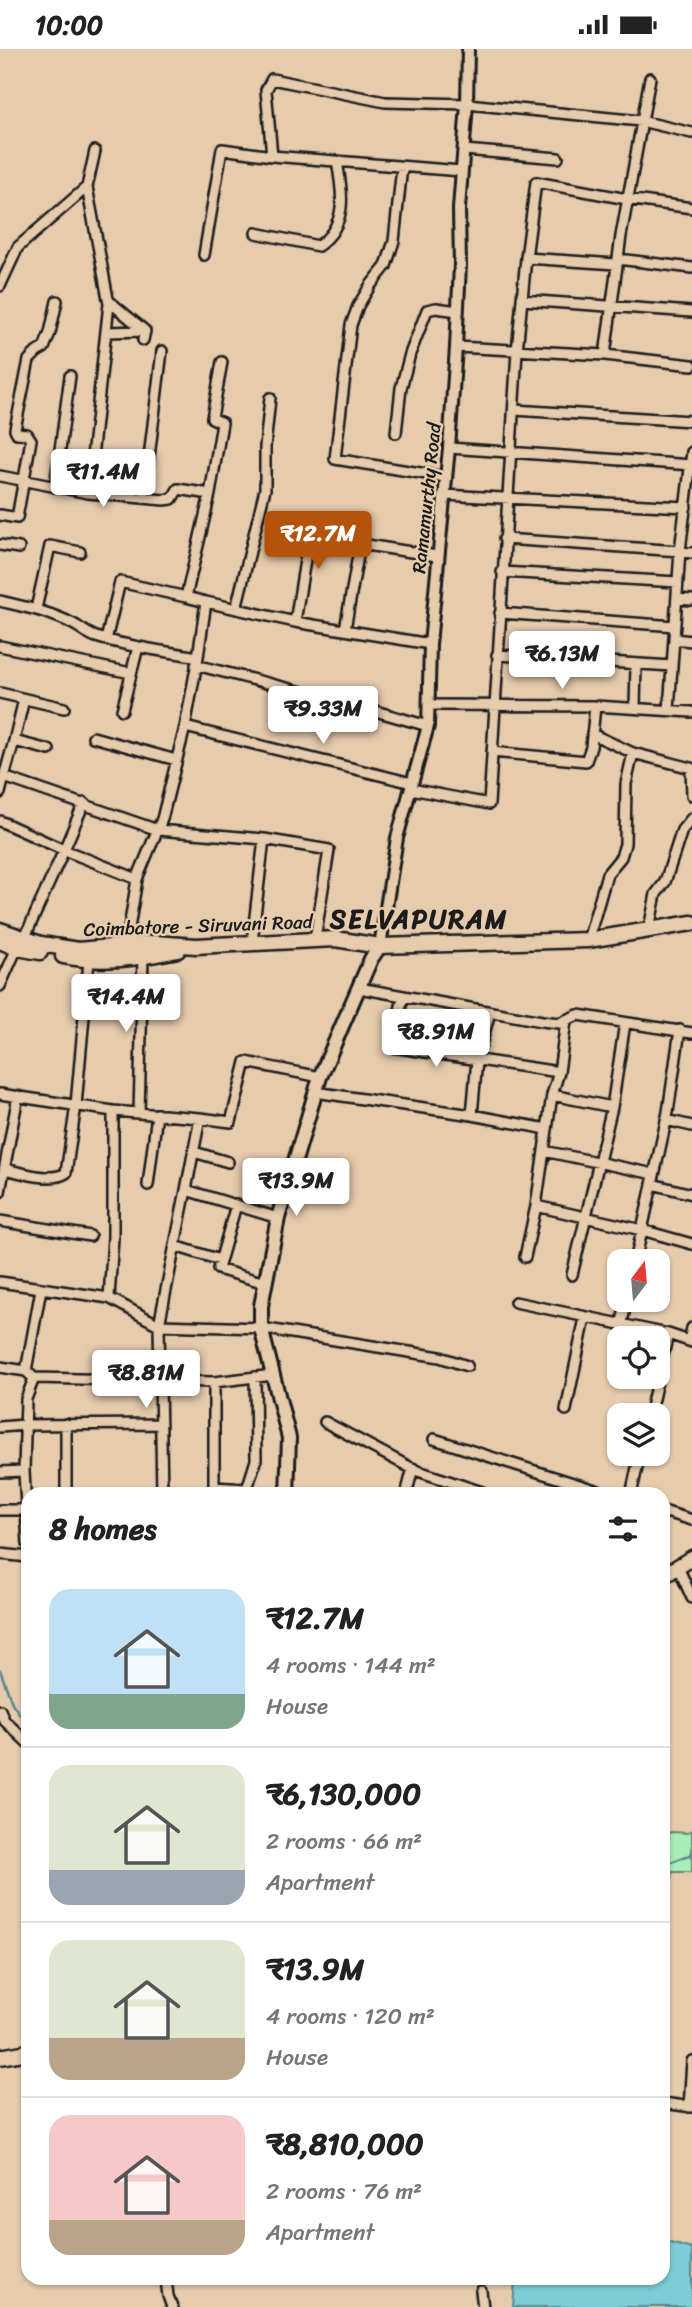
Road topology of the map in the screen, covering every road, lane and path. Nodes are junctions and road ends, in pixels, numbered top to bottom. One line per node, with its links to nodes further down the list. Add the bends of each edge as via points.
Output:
1 (468, 49): 3 (street, Ramamurthy Road)
2 (650, 78): 4 (street)
3 (467, 104): 4 (street); 7 (street, Ramamurthy Road); 8 (street, via 385,102 272,79 266,90)
4 (642, 121): 5 (street); 14 (street)
5 (692, 133)
6 (95, 151): 13 (street)
7 (464, 151): 9 (street); 12 (street, Ramamurthy Road)
8 (272, 156): 10 (street); 17 (street, via 222,149)
9 (558, 158)
10 (337, 162): 11 (street); 16 (street, via 343,194 340,216 327,239 318,246)
11 (402, 167): 12 (street); 45 (street, via 394,241 386,265 358,306 351,325 335,459)
12 (461, 171): 26 (street, Ramamurthy Road)
13 (87, 187): 21 (street, via 18,247); 24 (street)
14 (627, 199): 15 (street); 18 (street, via 536,183); 19 (street)
15 (692, 208)
16 (256, 233)
17 (204, 255)
18 (526, 258): 19 (street); 22 (street)
19 (617, 261): 20 (street); 25 (street)
20 (692, 268)
21 (0, 286)
22 (522, 300): 25 (street); 31 (street)
23 (57, 301): 46 (street, via 44,348 29,360 15,429 31,440)
24 (109, 301): 28 (street); 28 (street, via 144,335)
25 (611, 306): 27 (street); 32 (street)
26 (458, 311): 29 (street, Ramamurthy Road); 39 (street, via 427,310 401,388)
27 (692, 312)
28 (106, 332): 48 (street)
29 (456, 348): 31 (street); 40 (street, Ramamurthy Road)
30 (162, 351): 52 (street)
31 (517, 351): 32 (street); 37 (street)
32 (605, 355): 34 (street)
33 (222, 362): 49 (street, via 212,418 222,423)
34 (692, 365)
35 (70, 376): 47 (street)
36 (270, 398): 71 (street, via 265,489)
37 (514, 410): 38 (street); 42 (street)
38 (692, 421)
39 (396, 433)
40 (449, 448): 42 (street); 45 (street, Ramamurthy Road)
41 (692, 452): 43 (street)
42 (512, 454): 43 (street); 51 (street)
43 (691, 465): 53 (street)
44 (0, 476): 46 (street)
45 (445, 477): 50 (street, Ramamurthy Road)
46 (24, 481): 47 (street); 54 (street, via 17,517)
47 (55, 487): 48 (street)
48 (88, 493): 52 (street)
49 (210, 494): 52 (street, via 178,489 172,499); 65 (street)
50 (443, 495): 51 (street); 62 (street, Ramamurthy Road)
51 (508, 497): 53 (street); 56 (street)
52 (144, 498)
53 (686, 507): 60 (street)
54 (0, 515)
55 (312, 517): 73 (street)
56 (504, 539): 60 (street); 63 (street)
57 (0, 544): 58 (street)
58 (19, 548)
59 (80, 552): 70 (street, via 50,546)
60 (680, 552): 61 (street); 64 (street)
61 (692, 553)
62 (437, 555): 75 (street, via 360,544); 79 (street, Ramamurthy Road)
63 (502, 572): 64 (street); 72 (street)
64 (678, 582): 66 (street)
65 (186, 597): 69 (street); 77 (street, via 120,582)
66 (677, 599): 67 (street); 74 (street)
67 (692, 600)
68 (0, 601): 70 (street)
69 (205, 602): 71 (street); 83 (street)
70 (36, 609): 77 (street)
71 (236, 609): 73 (street)
72 (500, 613): 74 (street); 82 (street)
73 (295, 622): 75 (street)
74 (675, 626): 76 (street)
75 (345, 629): 79 (street)
76 (674, 639): 78 (street); 85 (street)
77 (107, 640): 81 (street)
78 (692, 641)
79 (430, 644): 89 (street, Ramamurthy Road)
80 (0, 646): 86 (street)
81 (138, 647): 83 (street); 86 (street)
82 (497, 655): 84 (street); 90 (street)
83 (197, 661): 97 (street); 98 (street)
84 (636, 664): 85 (street); 93 (street)
85 (672, 666): 95 (street)
86 (131, 673): 94 (street)
87 (0, 693): 88 (street)
88 (24, 699): 92 (street); 101 (street)
89 (429, 705): 90 (street); 97 (street, Ramamurthy Road)
90 (496, 706): 91 (street); 103 (street)
91 (595, 706): 93 (street); 99 (street)
92 (64, 708)
93 (635, 708): 95 (street)
94 (122, 710)
95 (668, 710): 96 (street)
96 (692, 712)
97 (428, 726): 107 (street, Ramamurthy Road)
98 (185, 727): 105 (street); 107 (street)
99 (592, 734): 103 (street, via 586,761); 104 (street)
100 (93, 737): 105 (street)
101 (14, 741): 102 (street); 106 (street)
102 (49, 750)
103 (492, 753): 107 (street, via 489,804)
104 (633, 753): 109 (street, via 691,768); 121 (street, via 626,784 625,844 607,874)
105 (176, 760): 113 (street)
106 (4, 777): 108 (street); 110 (street)
107 (412, 786): 127 (street, Ramamurthy Road, via 397,838)
108 (0, 793)
109 (692, 795)
110 (84, 803): 113 (street); 115 (street)
111 (692, 818): 118 (street, via 682,830 665,882 656,894)
112 (0, 821): 115 (street)
113 (158, 829): 114 (street); 116 (street)
114 (264, 839): 120 (street, via 330,850); 124 (street)
115 (64, 850): 116 (street); 125 (street)
116 (137, 879): 128 (street)
117 (692, 923): 118 (main road, Coimbatore - Siruvani Road)
118 (649, 929): 121 (main road, Coimbatore - Siruvani Road)
119 (0, 930): 125 (main road, Coimbatore - Siruvani Road)
120 (315, 939): 123 (main road, Coimbatore - Siruvani Road); 124 (main road, Coimbatore - Siruvani Road)
121 (588, 940): 127 (main road, Coimbatore - Siruvani Road)
122 (0, 941): 125 (main road)
123 (354, 941): 127 (main road, Coimbatore - Siruvani Road); 130 (main road)
124 (252, 942): 126 (main road, Coimbatore - Siruvani Road)
125 (21, 943): 128 (main road, Coimbatore - Siruvani Road, via 78,950); 131 (main road); 132 (street)
126 (196, 946): 128 (main road, Coimbatore - Siruvani Road, via 154,943); 129 (main road)
127 (380, 946): 130 (main road)
128 (126, 947)
129 (143, 957): 131 (main road); 150 (street)
130 (371, 960): 133 (main road)
131 (89, 961): 147 (street)
132 (0, 986)
133 (359, 988): 134 (street); 142 (main road)
134 (403, 997): 135 (street); 140 (street, via 392,1047)
135 (490, 1012): 136 (street); 140 (street)
136 (566, 1021): 137 (street, via 578,1015); 141 (street)
137 (625, 1023): 138 (street); 148 (street)
138 (680, 1030): 139 (street); 154 (street)
139 (692, 1033)
140 (477, 1060): 141 (street); 152 (street)
141 (559, 1072): 145 (street)
142 (320, 1077): 143 (main road); 153 (street, via 246,1062 231,1122)
143 (315, 1093): 152 (street); 169 (main road)
144 (0, 1094): 146 (street)
145 (552, 1095): 148 (street); 156 (street)
146 (18, 1096): 147 (street); 161 (street)
147 (76, 1105): 149 (street); 161 (street, via 66,1173 51,1177)
148 (612, 1107): 160 (street)
149 (113, 1111): 150 (street); 183 (street)
150 (139, 1113): 151 (street)
151 (157, 1114): 153 (street); 163 (street)
152 (472, 1115): 156 (street)
153 (200, 1118): 158 (street)
154 (666, 1120): 155 (street); 162 (street)
155 (692, 1126)
156 (547, 1129): 157 (street)
157 (544, 1151): 160 (street); 168 (street)
158 (194, 1152): 159 (street); 164 (street)
159 (228, 1162)
160 (600, 1163): 162 (street); 170 (street)
161 (4, 1168): 165 (street)
162 (653, 1179): 166 (street); 172 (street)
163 (148, 1185)
164 (186, 1190): 167 (street); 175 (street)
165 (0, 1192)
166 (692, 1194)
167 (236, 1205): 169 (street); 178 (street)
168 (536, 1206): 170 (street); 177 (street)
169 (278, 1218): 181 (main road)
170 (587, 1219): 172 (street); 179 (street)
171 (0, 1220): 173 (street)
172 (642, 1230): 174 (street); 176 (street)
173 (90, 1235)
174 (692, 1244)
175 (175, 1246): 178 (street); 187 (street)
176 (638, 1249)
177 (525, 1257)
178 (220, 1260): 181 (street, via 218,1269)
179 (572, 1275)
180 (0, 1282): 182 (street)
181 (265, 1283): 189 (main road)
182 (41, 1289): 183 (street); 195 (street)
183 (110, 1298): 187 (street)
184 (515, 1302): 186 (street)
185 (624, 1313): 188 (street)
186 (585, 1318): 188 (street); 201 (street)
187 (159, 1325): 189 (street); 199 (street)
188 (621, 1326)
189 (261, 1328): 193 (street, via 440,1357); 196 (main road)
190 (692, 1328): 192 (street)
191 (670, 1335): 192 (street)
192 (690, 1342)
193 (467, 1366)
194 (0, 1367): 195 (street)
195 (26, 1371): 198 (street)
196 (273, 1375): 197 (street); 217 (main road, via 289,1438)
197 (255, 1377): 200 (street); 216 (street, via 256,1460)
198 (34, 1378): 199 (street); 204 (street, via 26,1399)
199 (160, 1381): 200 (street); 203 (street)
200 (214, 1382): 215 (street)
201 (566, 1410)
202 (325, 1422): 209 (street)
203 (161, 1424): 205 (street); 214 (street)
204 (25, 1425): 205 (street); 206 (street); 210 (street)
205 (66, 1425): 213 (street)
206 (0, 1427)
207 (434, 1439): 220 (street)
208 (637, 1466): 221 (street)
209 (413, 1468): 218 (street); 219 (street)
210 (24, 1471): 211 (street); 212 (street)
211 (0, 1472)
212 (25, 1487)
213 (66, 1487)
214 (162, 1487)
215 (214, 1487)
216 (248, 1487)
217 (287, 1487)
218 (408, 1487)
219 (468, 1487)
220 (586, 1487)
221 (633, 1487)
222 (0, 1510): 223 (street)
223 (21, 1510)
224 (670, 1513): 225 (street)
225 (692, 1520)
226 (0, 1555): 227 (street)
227 (21, 1556)
228 (692, 1558): 229 (main road)
229 (678, 1567): 230 (main road); 231 (street)
230 (670, 1572)
231 (692, 1598)
232 (0, 1710): 233 (street)
233 (21, 1736)
234 (21, 2053): 235 (main road)
235 (0, 2057)
236 (692, 2061): 238 (street)
237 (670, 2104): 238 (street)
238 (691, 2107)
239 (167, 2285): 241 (street)
240 (481, 2291): 242 (street)
241 (172, 2307)
242 (483, 2307)

